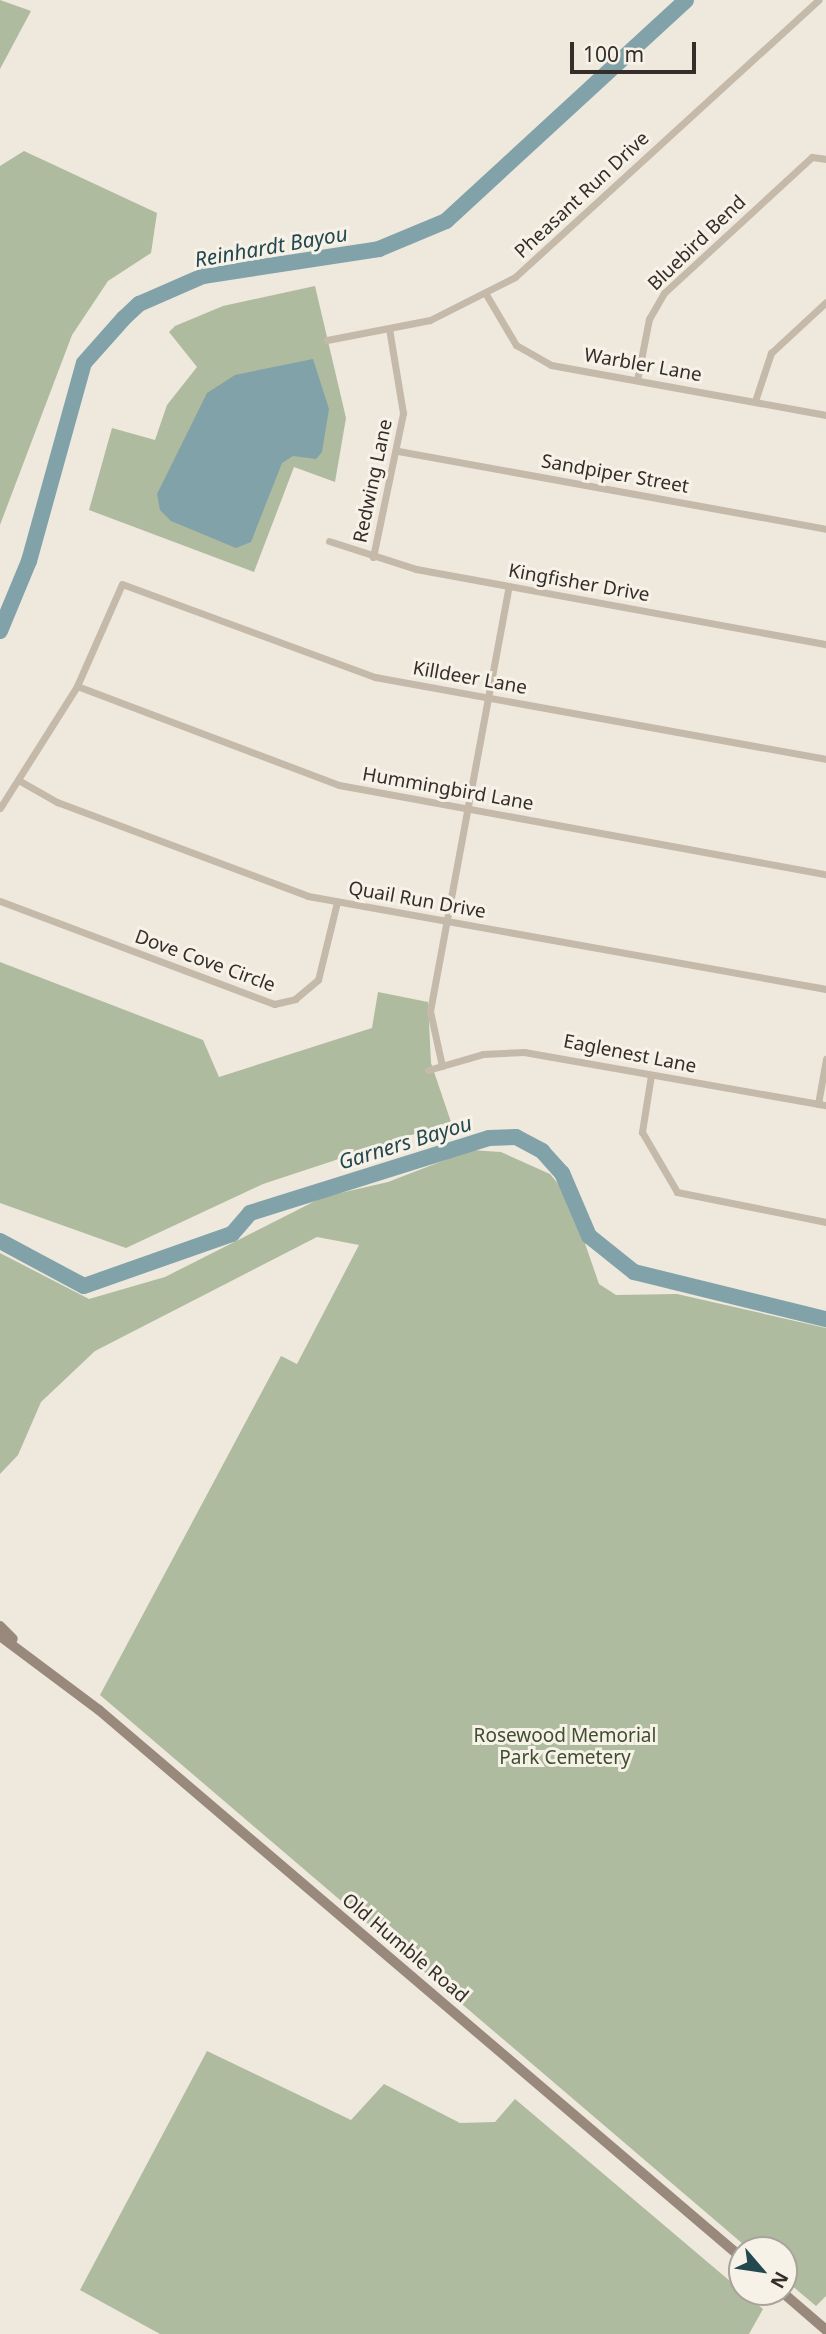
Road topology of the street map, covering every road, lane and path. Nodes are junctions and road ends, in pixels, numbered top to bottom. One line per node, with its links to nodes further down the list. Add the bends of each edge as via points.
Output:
1 (818, 0): 3 (street, Pheasant Run Drive, via 537,258)
2 (823, 157): 7 (street, Bluebird Bend, via 664,293 649,319)
3 (487, 296): 5 (street, Pheasant Run Drive); 7 (street, Warbler Lane, via 502,328 531,356)
4 (826, 302): 8 (street, via 771,354)
5 (389, 328): 6 (street, Pheasant Run Drive); 10 (street, Redwing Lane, via 402,403)
6 (327, 340)
7 (637, 380): 8 (street, Warbler Lane)
8 (755, 401): 9 (street, Warbler Lane)
9 (826, 415)
10 (398, 451): 11 (street, Sandpiper Street); 13 (street, Redwing Lane)
11 (826, 529)
12 (329, 541): 13 (street, Kingfisher Drive)
13 (373, 556): 14 (street, Kingfisher Drive)
14 (509, 586): 15 (street, Kingfisher Drive); 17 (street)
15 (826, 643)
16 (77, 686): 17 (street, Killdeer Lane, via 122,584 342,667); 19 (street); 21 (street, Hummingbird Lane, via 306,775)
17 (488, 697): 18 (street, Killdeer Lane); 21 (street)
18 (826, 759)
19 (20, 781): 20 (street); 24 (street, Quail Run Drive, via 57,802 251,877)
20 (0, 808)
21 (468, 810): 22 (street, Hummingbird Lane); 25 (street)
22 (826, 874)
23 (0, 901): 24 (street, Dove Cove Circle, via 274,1004 295,999 318,980)
24 (337, 902): 25 (street, Quail Run Drive)
25 (448, 921): 26 (street, Quail Run Drive); 28 (street, via 430,1011)
26 (826, 989)
27 (826, 1059): 31 (street)
28 (442, 1066): 29 (street, Eaglenest Lane); 30 (street, Eaglenest Lane, via 524,1052)
29 (428, 1070)
30 (651, 1075): 31 (street, Eaglenest Lane); 32 (street, via 642,1132 677,1192)
31 (822, 1105)
32 (826, 1222)
33 (0, 1626): 35 (main road, Old Humble Road)
34 (0, 1636): 35 (main road, Old Humble Road)
35 (45, 1667): 36 (main road, Old Humble Road)
36 (728, 2246)
37 (798, 2306): 38 (main road)
38 (825, 2329)

